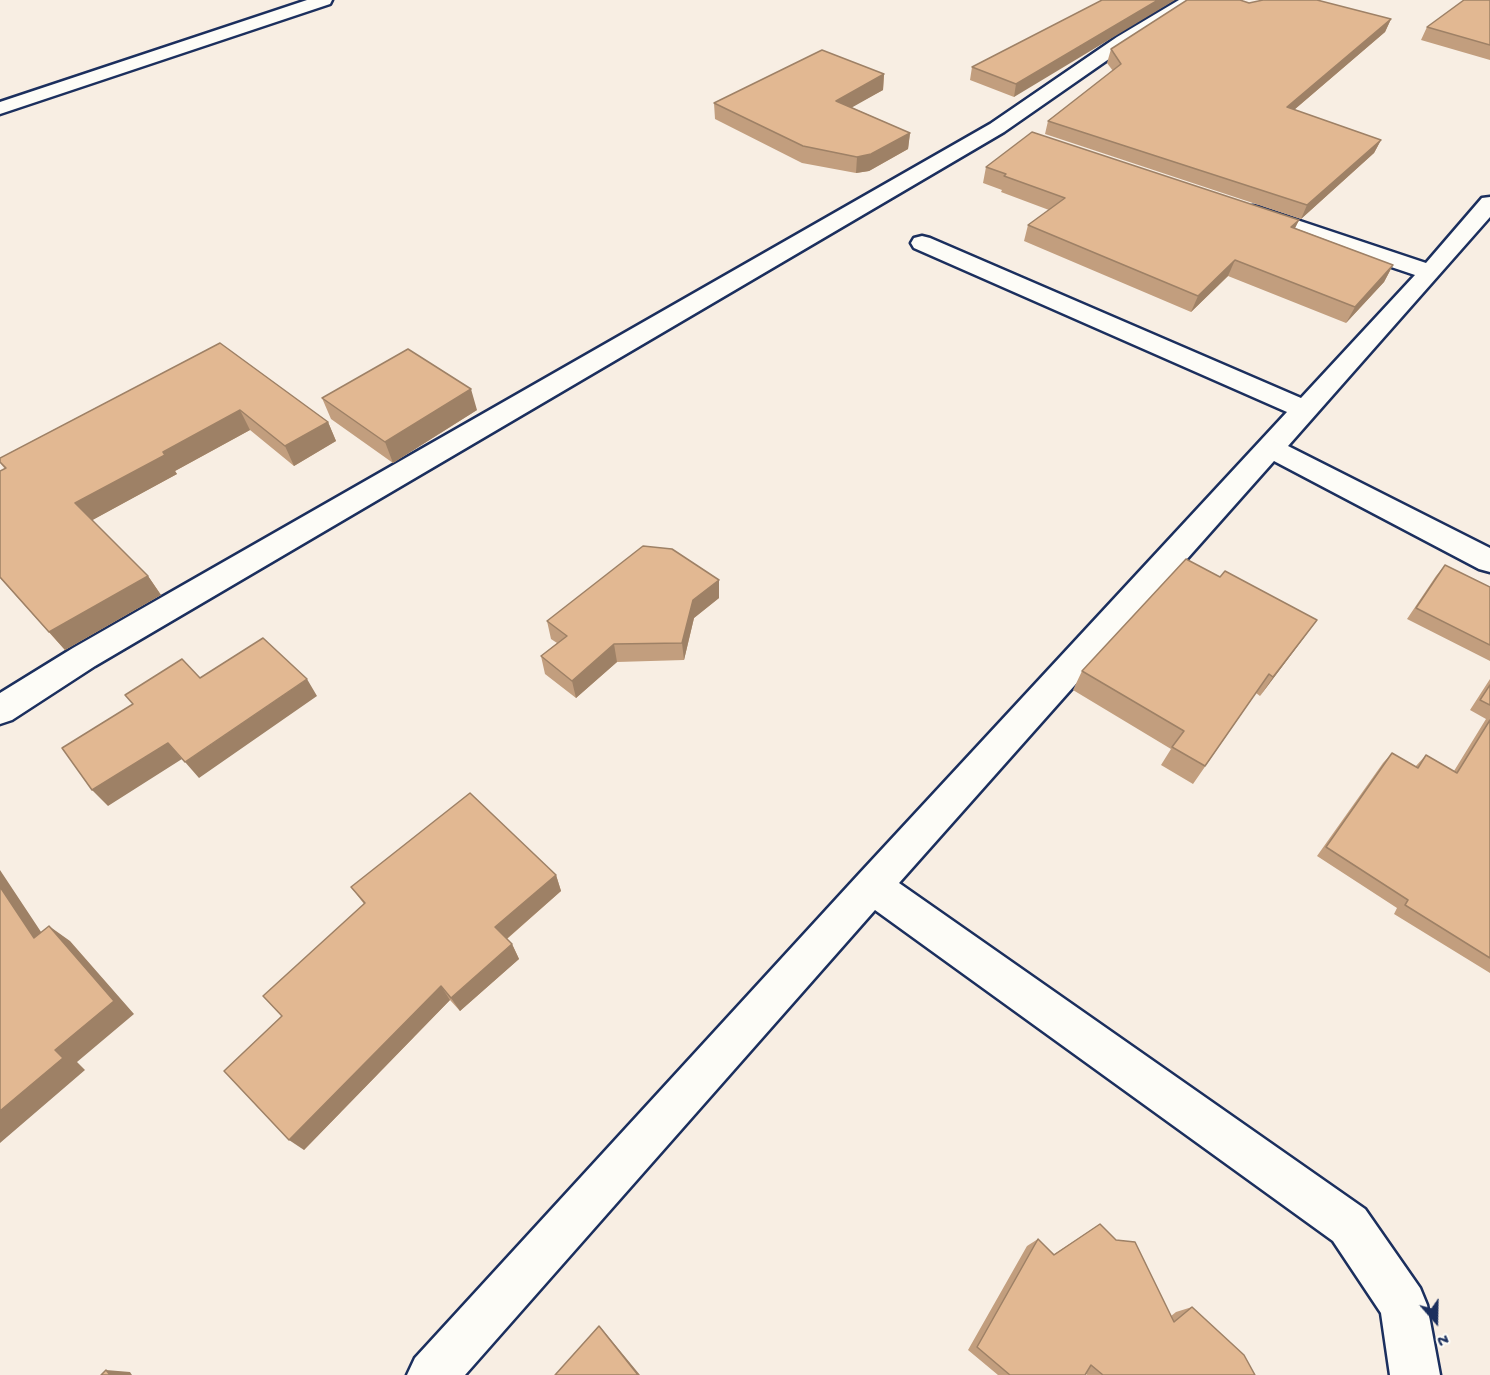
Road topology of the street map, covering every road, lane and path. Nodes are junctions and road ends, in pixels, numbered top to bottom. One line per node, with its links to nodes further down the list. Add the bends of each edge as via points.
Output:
1 (324, 0): 3 (street)
2 (1191, 0): 11 (street, via 1123,41 1008,132 84,657)
3 (0, 108)
4 (1490, 204): 7 (street)
5 (1230, 206): 7 (street)
6 (922, 243): 8 (street)
7 (1430, 272): 8 (street)
8 (1305, 410): 9 (street)
9 (1270, 448): 10 (street); 12 (street)
10 (1490, 561)
11 (0, 710)
12 (872, 886): 13 (street); 14 (street, via 1349,1225 1403,1305)
13 (432, 1375)
14 (1415, 1375)

